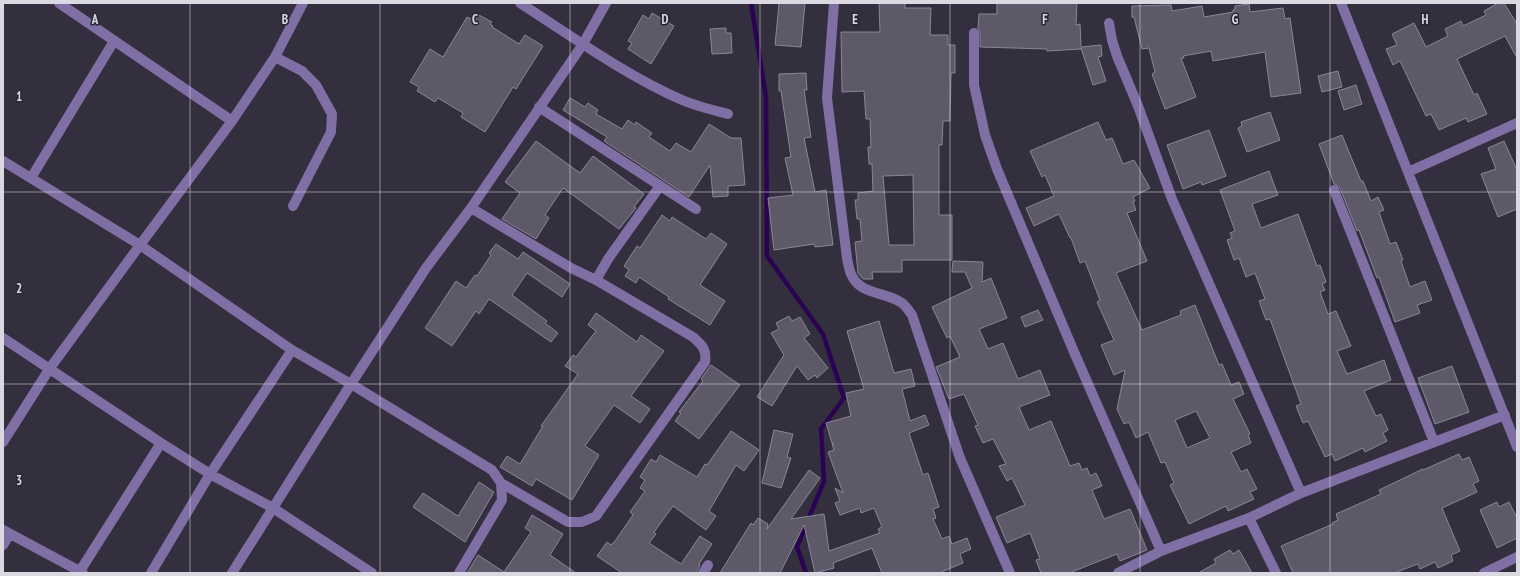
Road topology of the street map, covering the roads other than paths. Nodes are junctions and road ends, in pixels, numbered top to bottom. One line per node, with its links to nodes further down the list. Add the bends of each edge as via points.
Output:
1 (59, 3): 9 (street)
2 (303, 3): 11 (street)
3 (520, 3): 10 (street)
4 (606, 3): 10 (street)
5 (834, 3): 49 (street, via 828,98 847,258 852,276 860,286 904,304 912,315 960,458)
6 (1341, 3): 17 (street)
7 (1109, 23): 37 (street, via 1117,56 1172,199)
8 (974, 33): 42 (street, via 974,85 992,155 1074,352)
9 (114, 40): 14 (street); 18 (street)
10 (583, 44): 12 (street); 13 (street, via 653,86 684,101)
11 (275, 57): 14 (street); 21 (street, via 302,71 316,85 332,114 331,132)
12 (539, 107): 19 (street); 22 (street)
13 (728, 114)
14 (232, 121): 24 (street)
15 (1517, 123): 17 (street)
16 (3, 161): 18 (street)
17 (1408, 172): 30 (street)
18 (31, 178): 24 (street)
19 (660, 186): 23 (street); 25 (street)
20 (1334, 190): 32 (street)
21 (293, 206)
22 (471, 208): 25 (street, via 571,268); 29 (street, via 426,268)
23 (696, 209)
24 (140, 245): 27 (street); 28 (street)
25 (596, 280): 36 (street, via 693,337 704,347 705,362 596,516 582,522 568,522)
26 (3, 338): 28 (street)
27 (292, 350): 29 (street); 35 (street)
28 (50, 368): 31 (street); 33 (street)
29 (351, 384): 36 (street, via 492,470); 38 (street)
30 (1504, 415): 32 (street); 34 (street)
31 (3, 442)
32 (1434, 442): 37 (street)
33 (161, 443): 35 (street); 44 (street)
34 (1517, 447)
35 (210, 474): 38 (street); 45 (street)
36 (501, 483): 48 (street, via 502,500)
37 (1301, 493): 39 (street)
38 (273, 508): 46 (street); 47 (street)
39 (1249, 518): 42 (street); 51 (street)
40 (6, 532): 41 (street); 44 (street)
41 (3, 545)
42 (1161, 550): 50 (street)
43 (1517, 557): 52 (street)
44 (82, 572)
45 (150, 573)
46 (232, 573)
47 (372, 573)
48 (459, 573)
49 (1010, 573)
50 (1118, 573)
51 (1276, 573)
52 (1484, 573)

